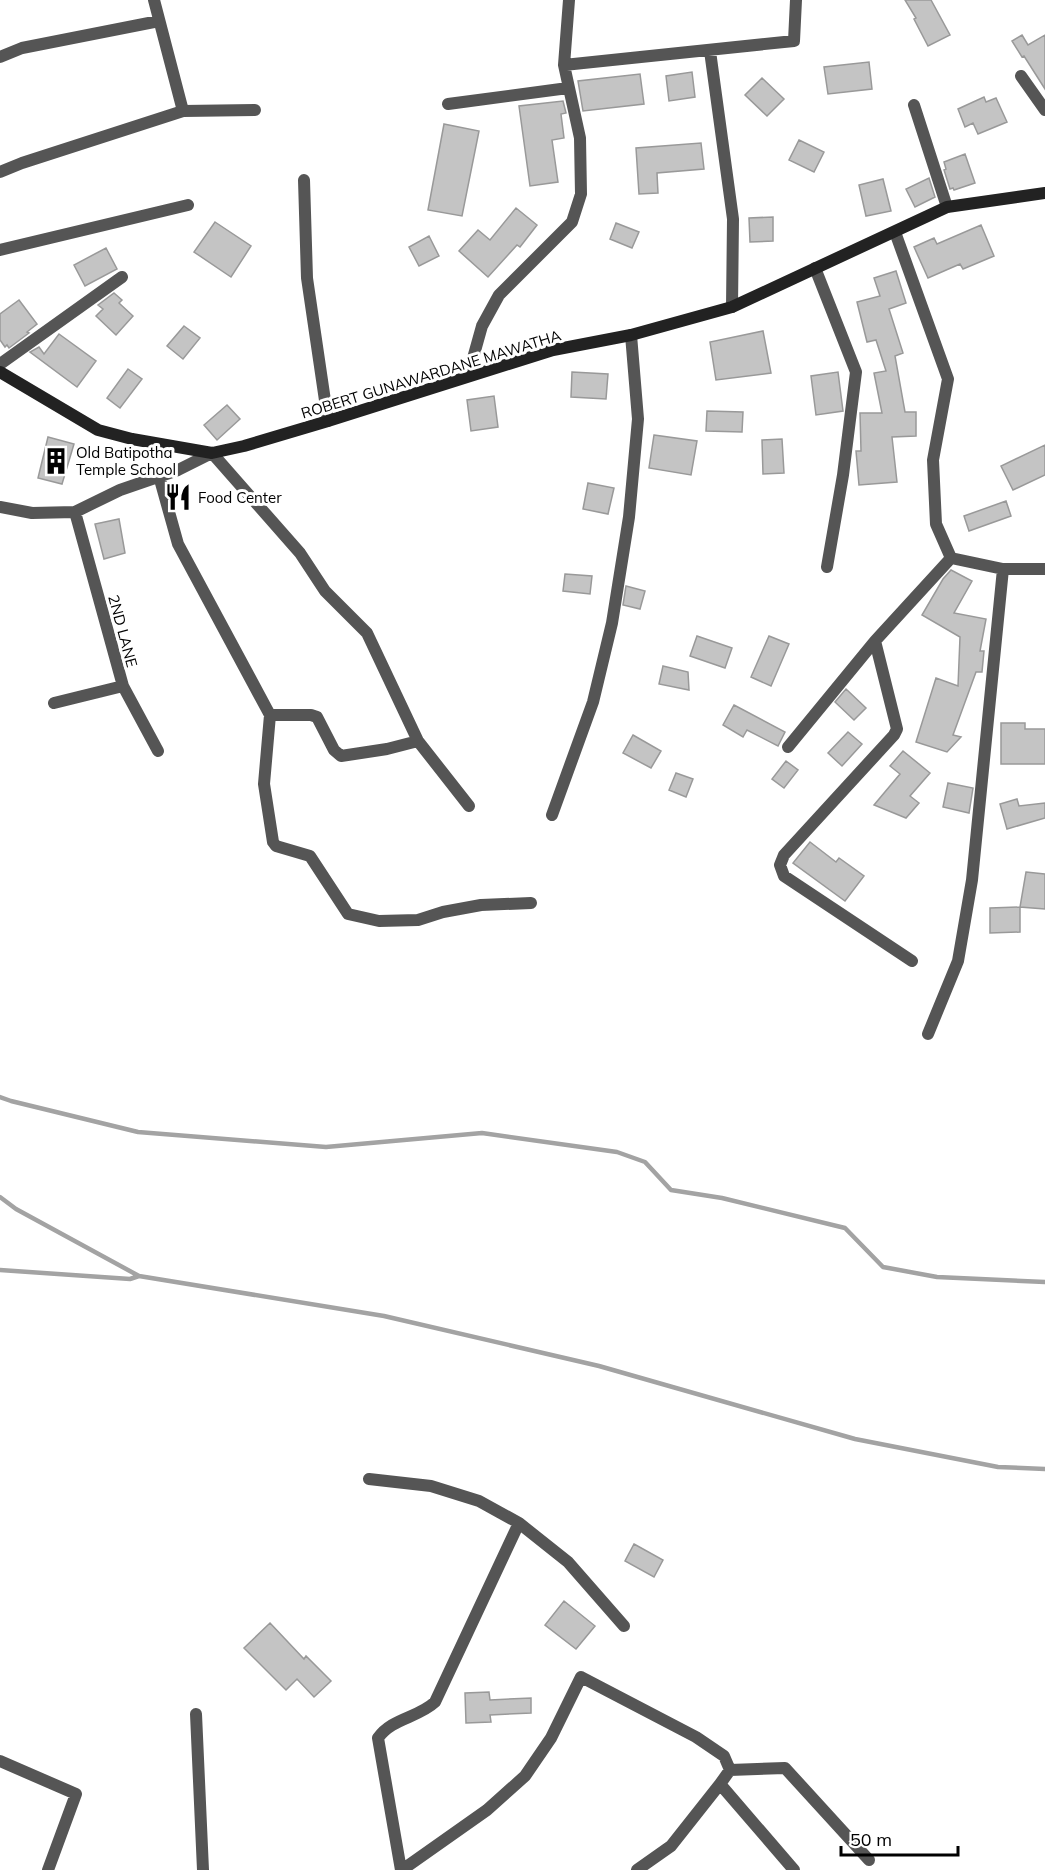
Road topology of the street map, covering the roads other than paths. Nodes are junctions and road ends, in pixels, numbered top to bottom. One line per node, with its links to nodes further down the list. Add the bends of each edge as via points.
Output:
1 (154, 0): 4 (street)
2 (569, 0): 7 (street)
3 (796, 0): 5 (street, via 794,41)
4 (159, 21): 6 (street, via 22,48); 14 (street)
5 (710, 51): 7 (street); 24 (street, via 733,219)
6 (0, 57)
7 (564, 65): 9 (street)
8 (1021, 76): 13 (street)
9 (568, 88): 10 (street); 28 (street, via 580,138 581,194 572,222 498,295 482,326)
10 (448, 104)
11 (914, 105): 19 (street)
12 (255, 110): 14 (street)
13 (1045, 110)
14 (183, 111): 15 (street)
15 (0, 172)
16 (304, 180): 29 (street, via 307,278)
17 (1045, 193): 19 (street, ROBERT GUNAWARDANE MAWATHA)
18 (188, 205): 21 (street)
19 (947, 207): 20 (street, ROBERT GUNAWARDANE MAWATHA)
20 (895, 232): 22 (street, ROBERT GUNAWARDANE MAWATHA); 34 (street, via 948,379 933,460 936,524)
21 (0, 250)
22 (815, 268): 24 (street, ROBERT GUNAWARDANE MAWATHA); 35 (street, via 856,372)
23 (122, 277): 26 (street)
24 (732, 307): 25 (street, ROBERT GUNAWARDANE MAWATHA)
25 (631, 335): 28 (street, ROBERT GUNAWARDANE MAWATHA, via 553,350); 46 (street, via 638,419 629,517 612,623 593,702)
26 (0, 364)
27 (0, 372): 30 (street, ROBERT GUNAWARDANE MAWATHA, via 98,430)
28 (468, 376): 29 (street, ROBERT GUNAWARDANE MAWATHA)
29 (328, 421): 30 (street, ROBERT GUNAWARDANE MAWATHA)
30 (212, 453): 31 (street); 42 (street, via 300,553 325,591 367,633)
31 (159, 476): 33 (street); 41 (street, via 178,544)
32 (0, 507): 33 (street, via 32,513)
33 (75, 512): 39 (street, 2ND LANE)
34 (951, 558): 36 (street); 38 (street)
35 (827, 567)
36 (1003, 569): 37 (street); 49 (street, via 972,880 958,961)
37 (1045, 569)
38 (875, 641): 43 (street); 48 (street, via 897,729 784,855 780,865 784,876)
39 (123, 686): 40 (street); 44 (street, 2ND LANE)
40 (54, 703)
41 (270, 715): 42 (street, via 316,717 340,756); 47 (street, via 264,784 273,842 310,856 348,914 380,921 418,920 481,905)
42 (418, 741): 45 (street)
43 (788, 747)
44 (158, 751)
45 (469, 806)
46 (552, 815)
47 (531, 903)
48 (912, 961)
49 (928, 1034)
50 (369, 1479): 51 (street, via 431,1486 479,1501)
51 (519, 1523): 52 (street, via 568,1563); 60 (street, via 435,1701 426,1711 385,1728 378,1738)
52 (624, 1626)
53 (196, 1714): 59 (street)
54 (0, 1761): 58 (street, via 76,1794)
55 (730, 1770): 56 (street); 57 (street, via 785,1768); 60 (street, via 724,1756 696,1737 581,1677 551,1738 525,1776 487,1810)
56 (720, 1784): 61 (street, via 671,1846); 62 (street)
57 (869, 1860)
58 (48, 1870)
59 (203, 1870)
60 (402, 1870)
61 (638, 1870)
62 (794, 1870)

